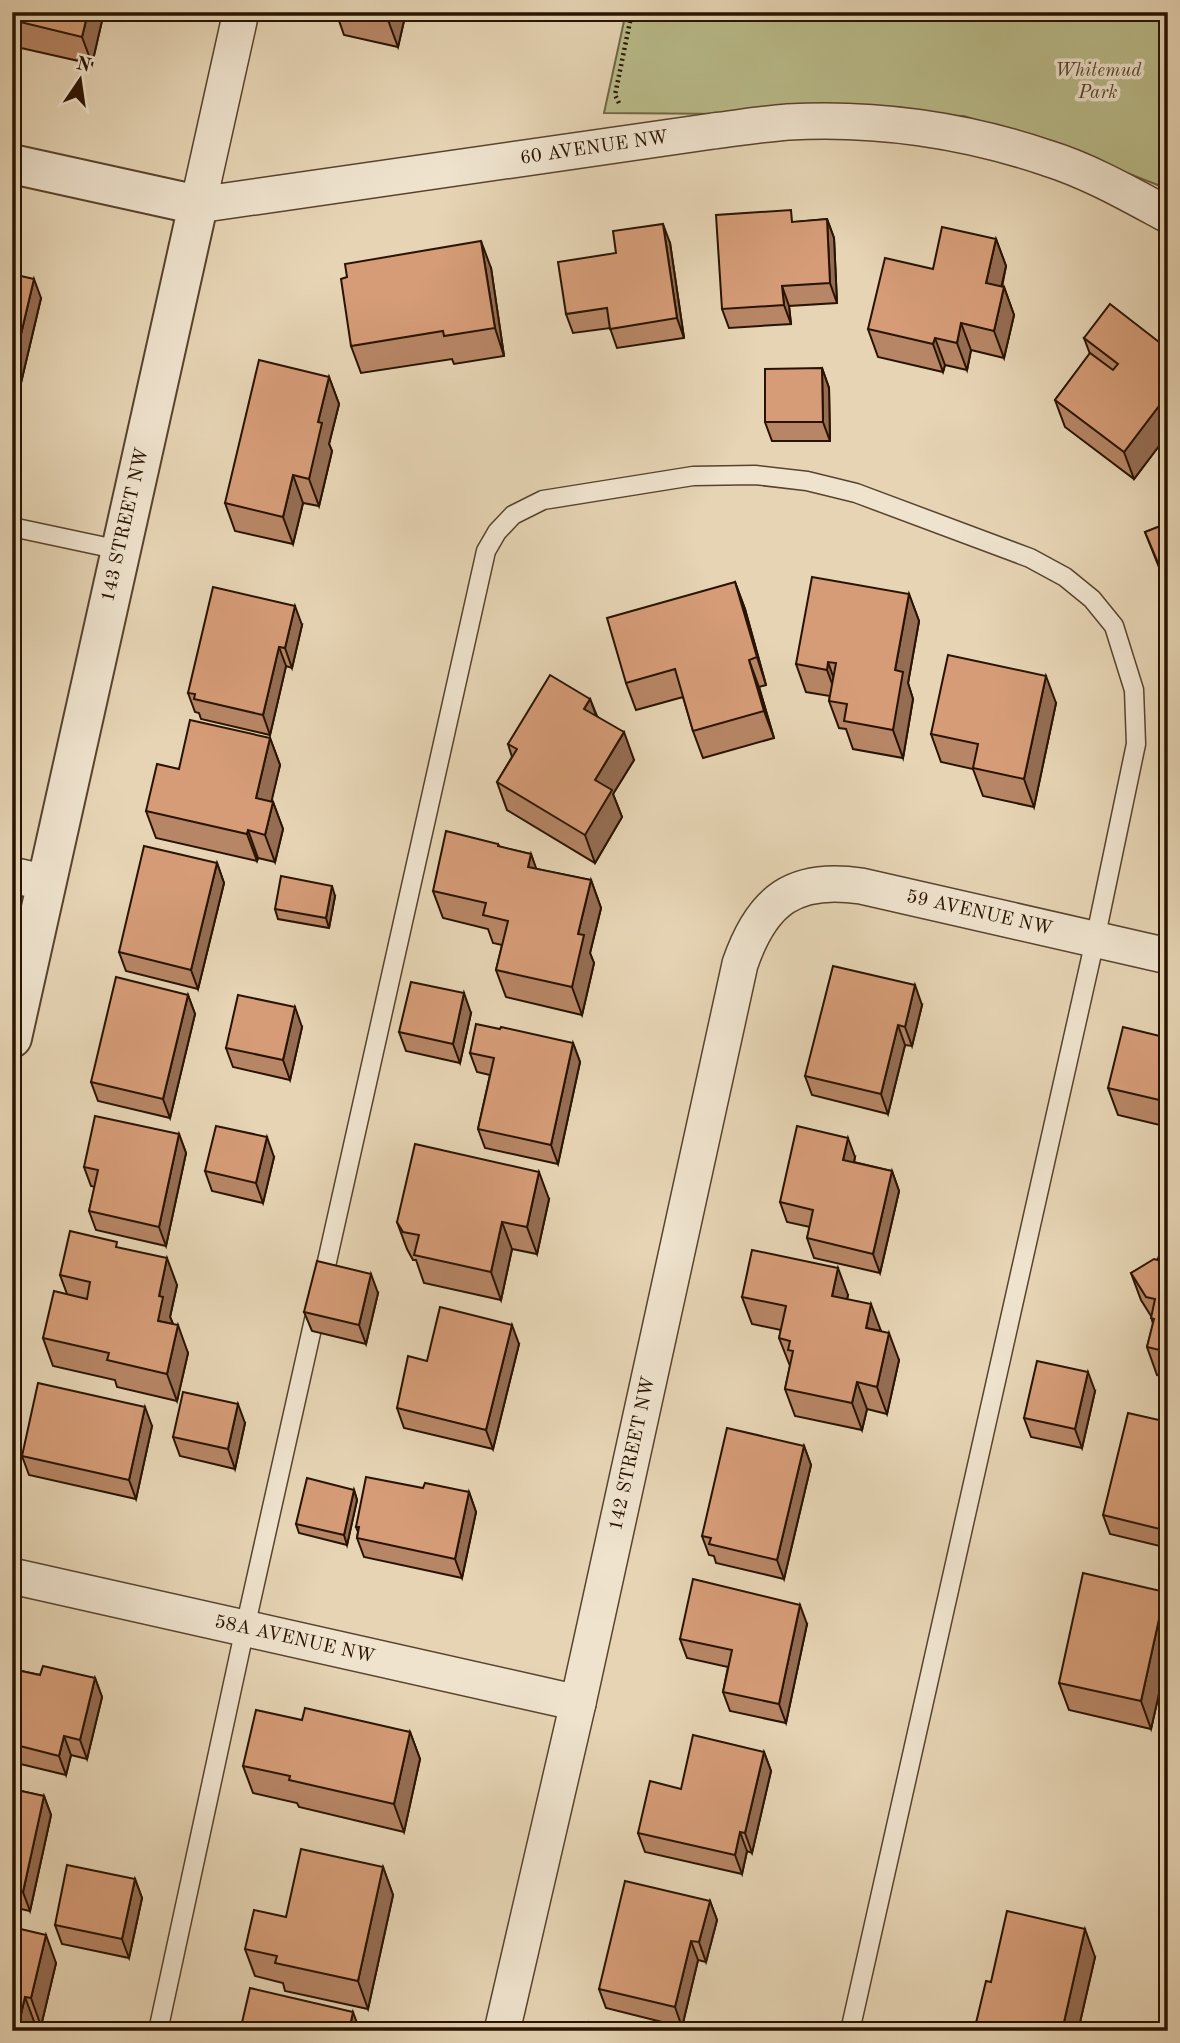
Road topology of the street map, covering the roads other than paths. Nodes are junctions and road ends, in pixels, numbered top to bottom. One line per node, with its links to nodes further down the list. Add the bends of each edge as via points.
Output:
1 (242, 12): 3 (street, 143 STREET NW)
2 (12, 164): 3 (street, 60 AVENUE NW)
3 (198, 205): 4 (street, 60 AVENUE NW, via 789,122 863,123 992,142 1049,158); 6 (street, 143 STREET NW)
4 (1168, 215)
5 (12, 527): 6 (lane)
6 (120, 550): 7 (street, 143 STREET NW)
7 (29, 879): 11 (street, 143 STREET NW)
8 (791, 894): 9 (street, 59 AVENUE NW, via 834,882 862,886); 14 (street, 142 STREET NW, via 771,906 757,923 740,964)
9 (1095, 940): 10 (street, 59 AVENUE NW); 13 (lane, via 1136,744 1134,691 1114,626 1065,577 1030,558 856,493 755,475 693,476 543,500 513,515 486,551); 17 (lane)
10 (1168, 956)
11 (12, 1038)
12 (12, 1576): 13 (street, 58A AVENUE NW)
13 (245, 1628): 14 (street, 58A AVENUE NW); 15 (lane)
14 (578, 1703): 16 (street, 142 STREET NW)
15 (158, 2031)
16 (502, 2031)
17 (850, 2031)

